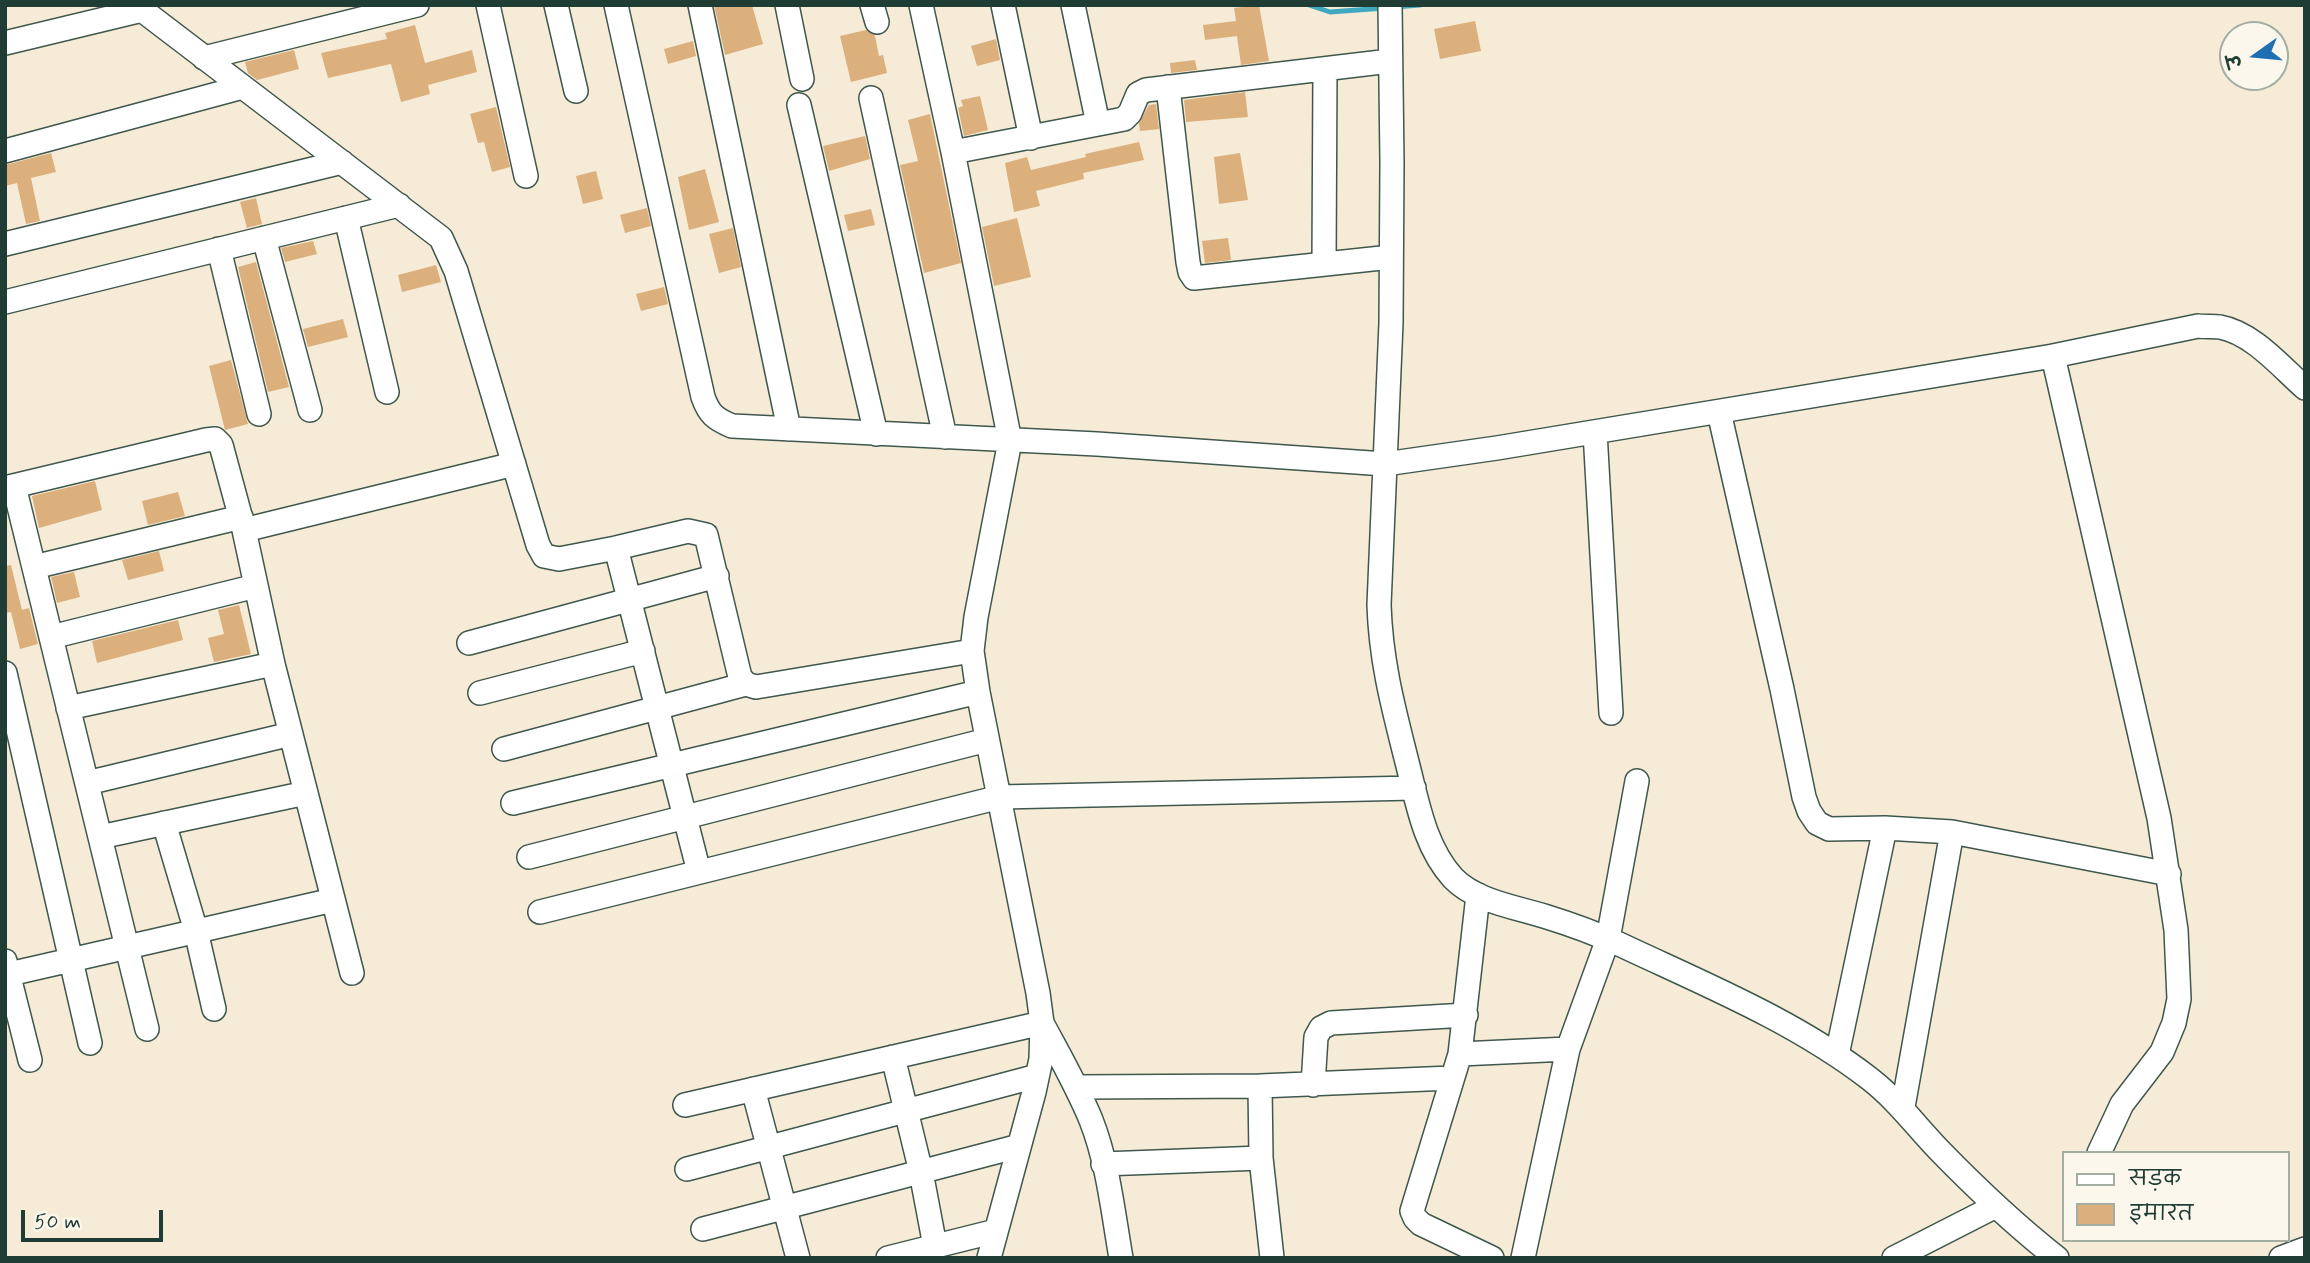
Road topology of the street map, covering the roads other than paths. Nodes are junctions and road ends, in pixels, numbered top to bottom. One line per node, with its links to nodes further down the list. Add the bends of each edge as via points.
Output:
1 (416, 5): 13 (street)
2 (488, 5): 27 (street)
3 (556, 5): 19 (street)
4 (617, 5): 42 (street, via 709,413 732,426)
5 (700, 5): 42 (street)
6 (787, 5): 16 (street)
7 (921, 5): 25 (street)
8 (1003, 5): 23 (street)
9 (1073, 5): 22 (street)
10 (139, 8): 12 (street); 13 (street)
11 (1390, 16): 14 (street)
12 (5, 43)
13 (204, 58): 17 (street)
14 (1390, 61): 15 (street); 33 (street)
15 (1325, 69): 18 (street); 34 (street)
16 (802, 79)
17 (243, 87): 24 (street); 26 (street)
18 (1168, 87): 22 (street, via 1138,94 1124,119); 34 (street, via 1194,278)
19 (576, 91)
20 (871, 98): 45 (street)
21 (799, 105): 44 (street)
22 (1098, 124): 23 (street)
23 (1031, 138): 25 (street)
24 (5, 151)
25 (953, 152): 46 (street)
26 (342, 162): 28 (street); 31 (street)
27 (526, 176)
28 (399, 205): 29 (street); 47 (street, via 441,238 449,251)
29 (346, 218): 30 (street); 38 (street)
30 (264, 238): 32 (street); 39 (street)
31 (5, 244)
32 (219, 249): 35 (street); 41 (street)
33 (1391, 257): 34 (street); 48 (street)
34 (1324, 264)
35 (5, 302)
36 (2053, 356): 37 (street, via 2198,326 2221,327 2257,346); 40 (street); 85 (street)
37 (2305, 388)
38 (387, 392)
39 (310, 410)
40 (1719, 412): 43 (street); 80 (street, via 1809,811 1817,823 1829,829)
41 (259, 414)
42 (789, 429): 44 (street)
43 (1595, 432): 48 (street); 67 (street)
44 (876, 434): 45 (street)
45 (945, 437): 46 (street)
46 (1010, 441): 48 (street); 59 (street)
47 (514, 464): 50 (street); 51 (street, via 544,556 559,559)
48 (1385, 464): 74 (street, via 1380,638 1384,673)
49 (10, 487): 50 (street, via 215,439 225,454); 52 (street)
50 (242, 524): 52 (street); 54 (street)
51 (616, 548): 53 (street, via 700,532 706,535); 55 (street)
52 (34, 568): 56 (street)
53 (717, 576): 55 (street); 62 (street, via 740,677)
54 (256, 586): 56 (street); 60 (street)
55 (630, 600): 57 (street); 58 (street)
56 (51, 637): 65 (street)
57 (469, 643)
58 (643, 651): 64 (street); 66 (street)
59 (972, 651): 62 (street, via 756,687); 63 (street)
60 (273, 664): 65 (street); 68 (street)
61 (5, 673): 92 (street)
62 (746, 684): 66 (street)
63 (978, 692): 69 (street); 71 (street)
64 (480, 693)
65 (68, 708): 73 (street)
66 (657, 708): 70 (street); 71 (street)
67 (1611, 713)
68 (291, 734): 73 (street); 75 (street)
69 (987, 740): 76 (street); 78 (street)
70 (503, 749)
71 (673, 766): 77 (street); 78 (street)
72 (1637, 781): 90 (street)
73 (87, 783): 82 (street)
74 (1414, 788): 76 (street); 86 (street, via 1437,858 1454,880)
75 (306, 793): 79 (street); 87 (street)
76 (1000, 797): 84 (street); 97 (street)
77 (513, 803)
78 (685, 818): 83 (street); 84 (street)
79 (164, 824): 82 (street); 89 (street)
80 (1885, 828): 81 (street); 102 (street)
81 (1952, 832): 85 (street); 112 (street)
82 (100, 837): 91 (street)
83 (529, 857)
84 (699, 872): 88 (street)
85 (2169, 874): 116 (street, via 2179,987 2174,1023 2162,1052 2123,1104)
86 (1478, 895): 90 (street); 96 (street)
87 (333, 900): 89 (street); 94 (street)
88 (540, 912)
89 (196, 931): 91 (street); 95 (street)
90 (1608, 939): 100 (street); 102 (street)
91 (127, 946): 92 (street); 98 (street)
92 (70, 961): 93 (street); 99 (street)
93 (6, 970): 104 (street)
94 (352, 973)
95 (214, 1009)
96 (1466, 1015): 101 (street); 107 (street, via 1331,1023 1321,1028 1317,1037)
97 (1042, 1023): 103 (street); 105 (street); 109 (street)
98 (147, 1029)
99 (90, 1043)
100 (1568, 1049): 101 (street); 133 (street)
101 (1460, 1054): 106 (street)
102 (1837, 1055): 112 (street)
103 (893, 1057): 110 (street); 113 (street)
104 (30, 1060)
105 (1037, 1076): 113 (street); 115 (street)
106 (1451, 1078): 107 (street); 132 (street, via 1412,1211 1421,1224)
107 (1312, 1085): 108 (street)
108 (1259, 1086): 109 (street); 117 (street)
109 (1077, 1087): 118 (street)
110 (753, 1089): 111 (street); 114 (street)
111 (685, 1105)
112 (1903, 1107): 121 (street, via 1932,1143)
113 (906, 1110): 114 (street); 120 (street)
114 (768, 1146): 119 (street); 122 (street)
115 (1019, 1146): 120 (street); 124 (street)
116 (2100, 1151)
117 (1261, 1158): 118 (street); 131 (street)
118 (1103, 1164): 130 (street)
119 (687, 1168)
120 (921, 1172): 122 (street); 125 (street)
121 (1996, 1206): 134 (street); 135 (street)
122 (784, 1207): 123 (street); 127 (street)
123 (703, 1229)
124 (996, 1231): 125 (street); 129 (street)
125 (935, 1246): 128 (street)
126 (2305, 1249): 136 (street)
127 (798, 1258)
128 (887, 1258)
129 (989, 1258)
130 (1121, 1258)
131 (1272, 1258)
132 (1492, 1258)
133 (1523, 1258)
134 (1894, 1258)
135 (2057, 1258)
136 (2281, 1258)

